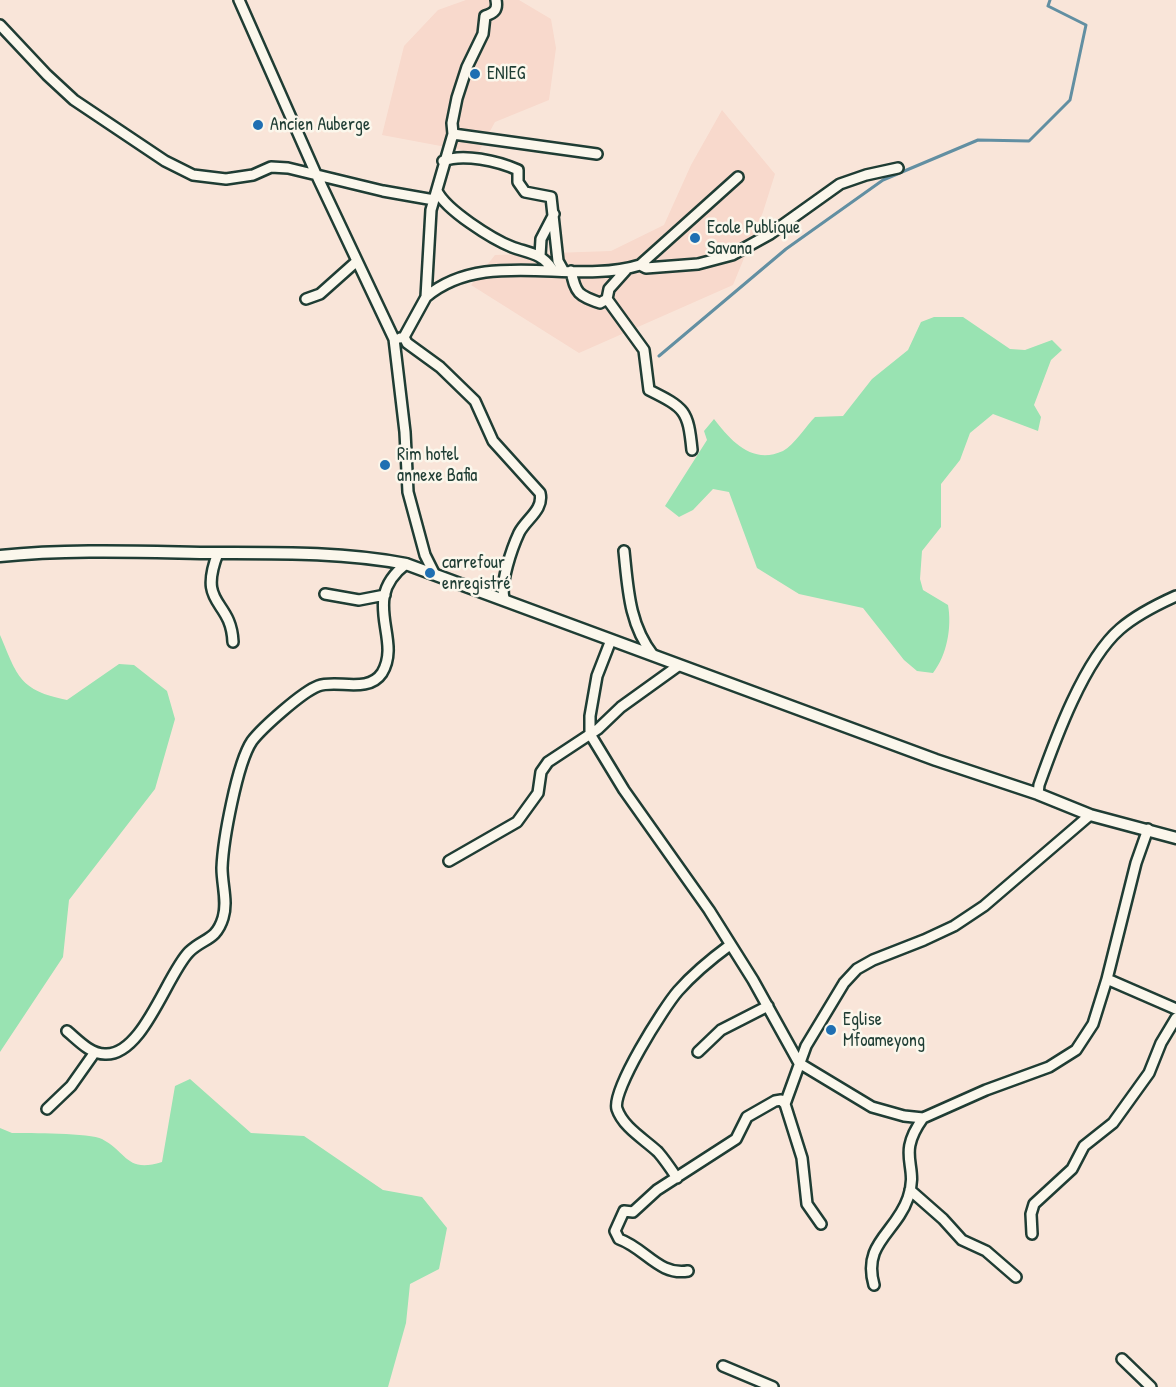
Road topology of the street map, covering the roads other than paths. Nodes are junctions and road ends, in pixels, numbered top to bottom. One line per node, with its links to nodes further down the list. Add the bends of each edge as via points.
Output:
1 (239, 0): 8 (street)
2 (496, 0): 4 (street, via 493,14 485,16 483,34 457,98)
3 (0, 25): 8 (street, via 74,100 179,169 207,179 240,178 271,167)
4 (453, 134): 5 (street); 6 (street)
5 (597, 154)
6 (443, 161): 10 (street); 11 (street, via 456,156 518,170 518,182 525,192 551,197)
7 (898, 168): 14 (street, via 840,184 770,234 732,255 698,264)
8 (316, 174): 10 (street, via 390,193); 13 (street)
9 (738, 177): 14 (street)
10 (435, 195): 12 (street, via 494,238); 18 (street, via 428,226)
11 (554, 214): 12 (street, via 542,239); 17 (street, via 558,261)
12 (540, 256): 15 (street)
13 (357, 261): 19 (street, via 320,294); 21 (street)
14 (640, 266): 16 (street)
15 (552, 269): 17 (street); 18 (street, via 472,274 455,279)
16 (626, 270): 17 (street); 20 (street, via 609,289)
17 (567, 271): 20 (street, via 582,296 600,303)
18 (426, 297): 21 (street)
19 (306, 299)
20 (607, 299): 22 (street, via 644,350 649,390 677,404 689,421)
21 (399, 338): 27 (street, via 408,492 425,555); 31 (street, via 440,367 475,401 493,441 540,493 539,507 517,539 507,569)
22 (692, 450)
23 (624, 551): 34 (street, via 632,619)
24 (218, 553): 25 (main road); 26 (main road, via 345,555); 33 (street, via 210,573 211,590 232,624)
25 (0, 556)
26 (406, 564): 27 (main road); 29 (street, via 390,577)
27 (434, 573): 31 (main road)
28 (325, 594): 29 (street, via 359,600)
29 (385, 595): 48 (street, via 387,656 383,671 373,681 318,686 251,743 236,785 224,851 225,909 219,927 212,939 189,952 136,1036 115,1052)
30 (1176, 596): 37 (street, via 1119,630 1098,655 1065,721)
31 (504, 598): 32 (main road)
32 (611, 640): 34 (main road); 36 (street, via 595,686)
33 (232, 642)
34 (654, 657): 35 (main road)
35 (678, 666): 36 (street); 37 (main road)
36 (590, 734): 41 (street, via 542,768 538,793 517,822); 42 (street)
37 (1038, 794): 38 (main road)
38 (1090, 815): 39 (main road); 50 (street, via 1013,883 954,926 857,969 831,1003)
39 (1148, 829): 40 (main road); 43 (street)
40 (1176, 838)
41 (449, 861)
42 (729, 945): 44 (street); 54 (street, via 696,972 670,1002 639,1049 616,1103 622,1118 666,1161)
43 (1107, 979): 45 (street); 53 (street, via 1094,1024 1076,1050 1049,1067)
44 (768, 1006): 49 (street, via 721,1030); 50 (street)
45 (1176, 1010)
46 (1176, 1018): 57 (street, via 1149,1073 1113,1123 1084,1146 1077,1164 1034,1204)
47 (67, 1031): 48 (street)
48 (95, 1052): 52 (street, via 71,1086)
49 (698, 1052)
50 (799, 1063): 51 (street); 53 (street, via 872,1107)
51 (785, 1104): 54 (street, via 775,1101 747,1117 736,1139); 56 (street, via 802,1158 807,1204)
52 (47, 1109)
53 (923, 1118): 55 (street, via 907,1150)
54 (677, 1178): 58 (street, via 650,1195 633,1212 624,1211 615,1234 660,1266 674,1272)
55 (910, 1190): 59 (street, via 962,1240 986,1251); 60 (street, via 902,1212 881,1238 872,1257)
56 (821, 1224)
57 (1032, 1234)
58 (688, 1271)
59 (1016, 1277)
60 (874, 1285)
61 (1122, 1359): 64 (street)
62 (723, 1366): 63 (street)
63 (773, 1387)
64 (1151, 1387)

